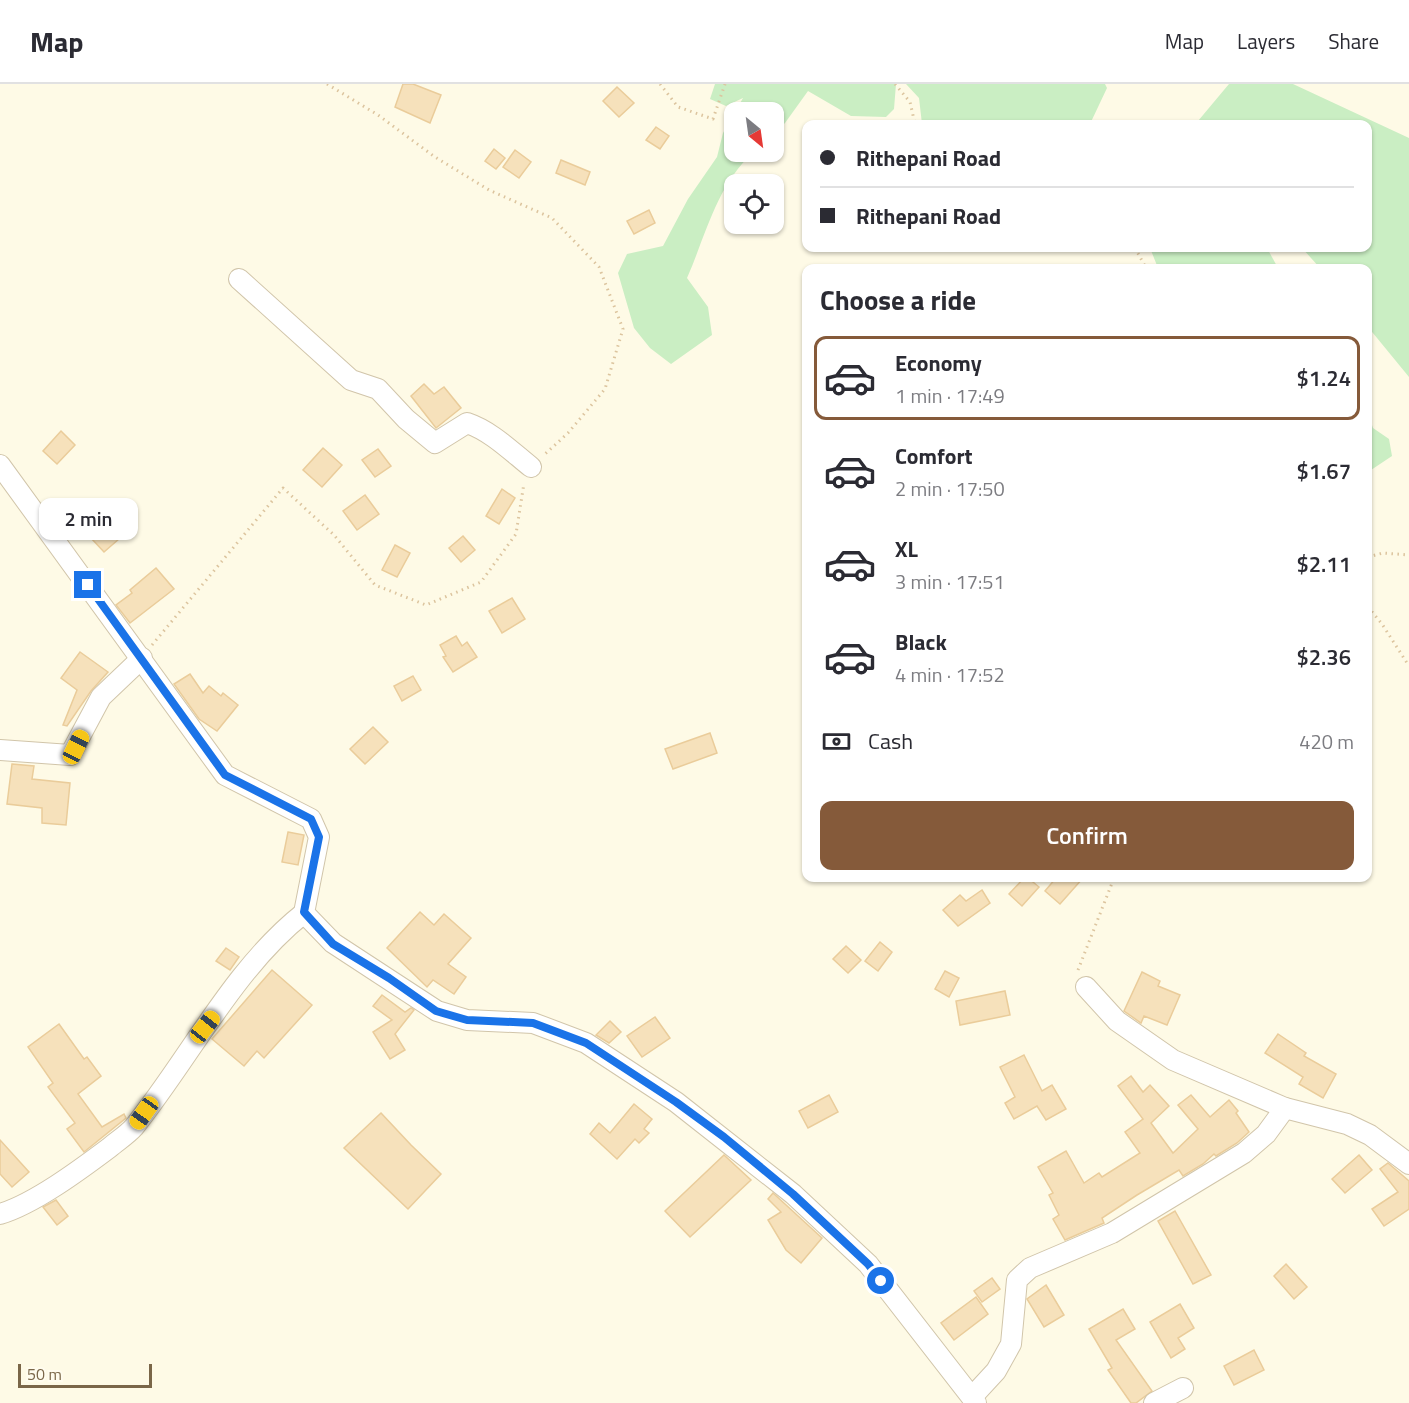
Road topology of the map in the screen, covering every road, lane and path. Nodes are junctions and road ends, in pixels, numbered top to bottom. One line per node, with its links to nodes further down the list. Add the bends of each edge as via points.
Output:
1 (327, 84): 8 (path, via 489,190 552,218 599,267 623,329 605,389 568,433)
2 (660, 84): 3 (path, via 678,107 712,119)
3 (725, 84)
4 (895, 84): 5 (path, via 910,102)
5 (914, 120)
6 (239, 279): 8 (street, via 351,380 378,389 435,443 466,423 503,444)
7 (0, 465): 12 (street)
8 (531, 467): 12 (path, via 525,472 516,534 481,582 426,605 375,585 334,535 283,488)
9 (1409, 555): 10 (path)
10 (1372, 556)
11 (1372, 612): 13 (path)
12 (142, 658): 14 (street, via 101,697 70,755); 16 (street, via 225,775 311,819 319,837)
13 (1409, 666)
14 (0, 750)
15 (1112, 882): 17 (path, via 1077,969)
16 (304, 912): 20 (street, via 248,971 132,1130 77,1172); 22 (street, via 333,944 436,1011 467,1020 533,1023 586,1043 676,1102 793,1194 868,1264)
17 (1086, 987): 18 (street, via 1117,1021 1173,1060)
18 (1285, 1108): 19 (street, via 1347,1124 1370,1135); 22 (street, via 1266,1134 1244,1153 1112,1233 1030,1268 1017,1280 1011,1344)
19 (1409, 1164)
20 (0, 1214)
21 (1183, 1388): 23 (street)
22 (974, 1400)
23 (1154, 1403)

